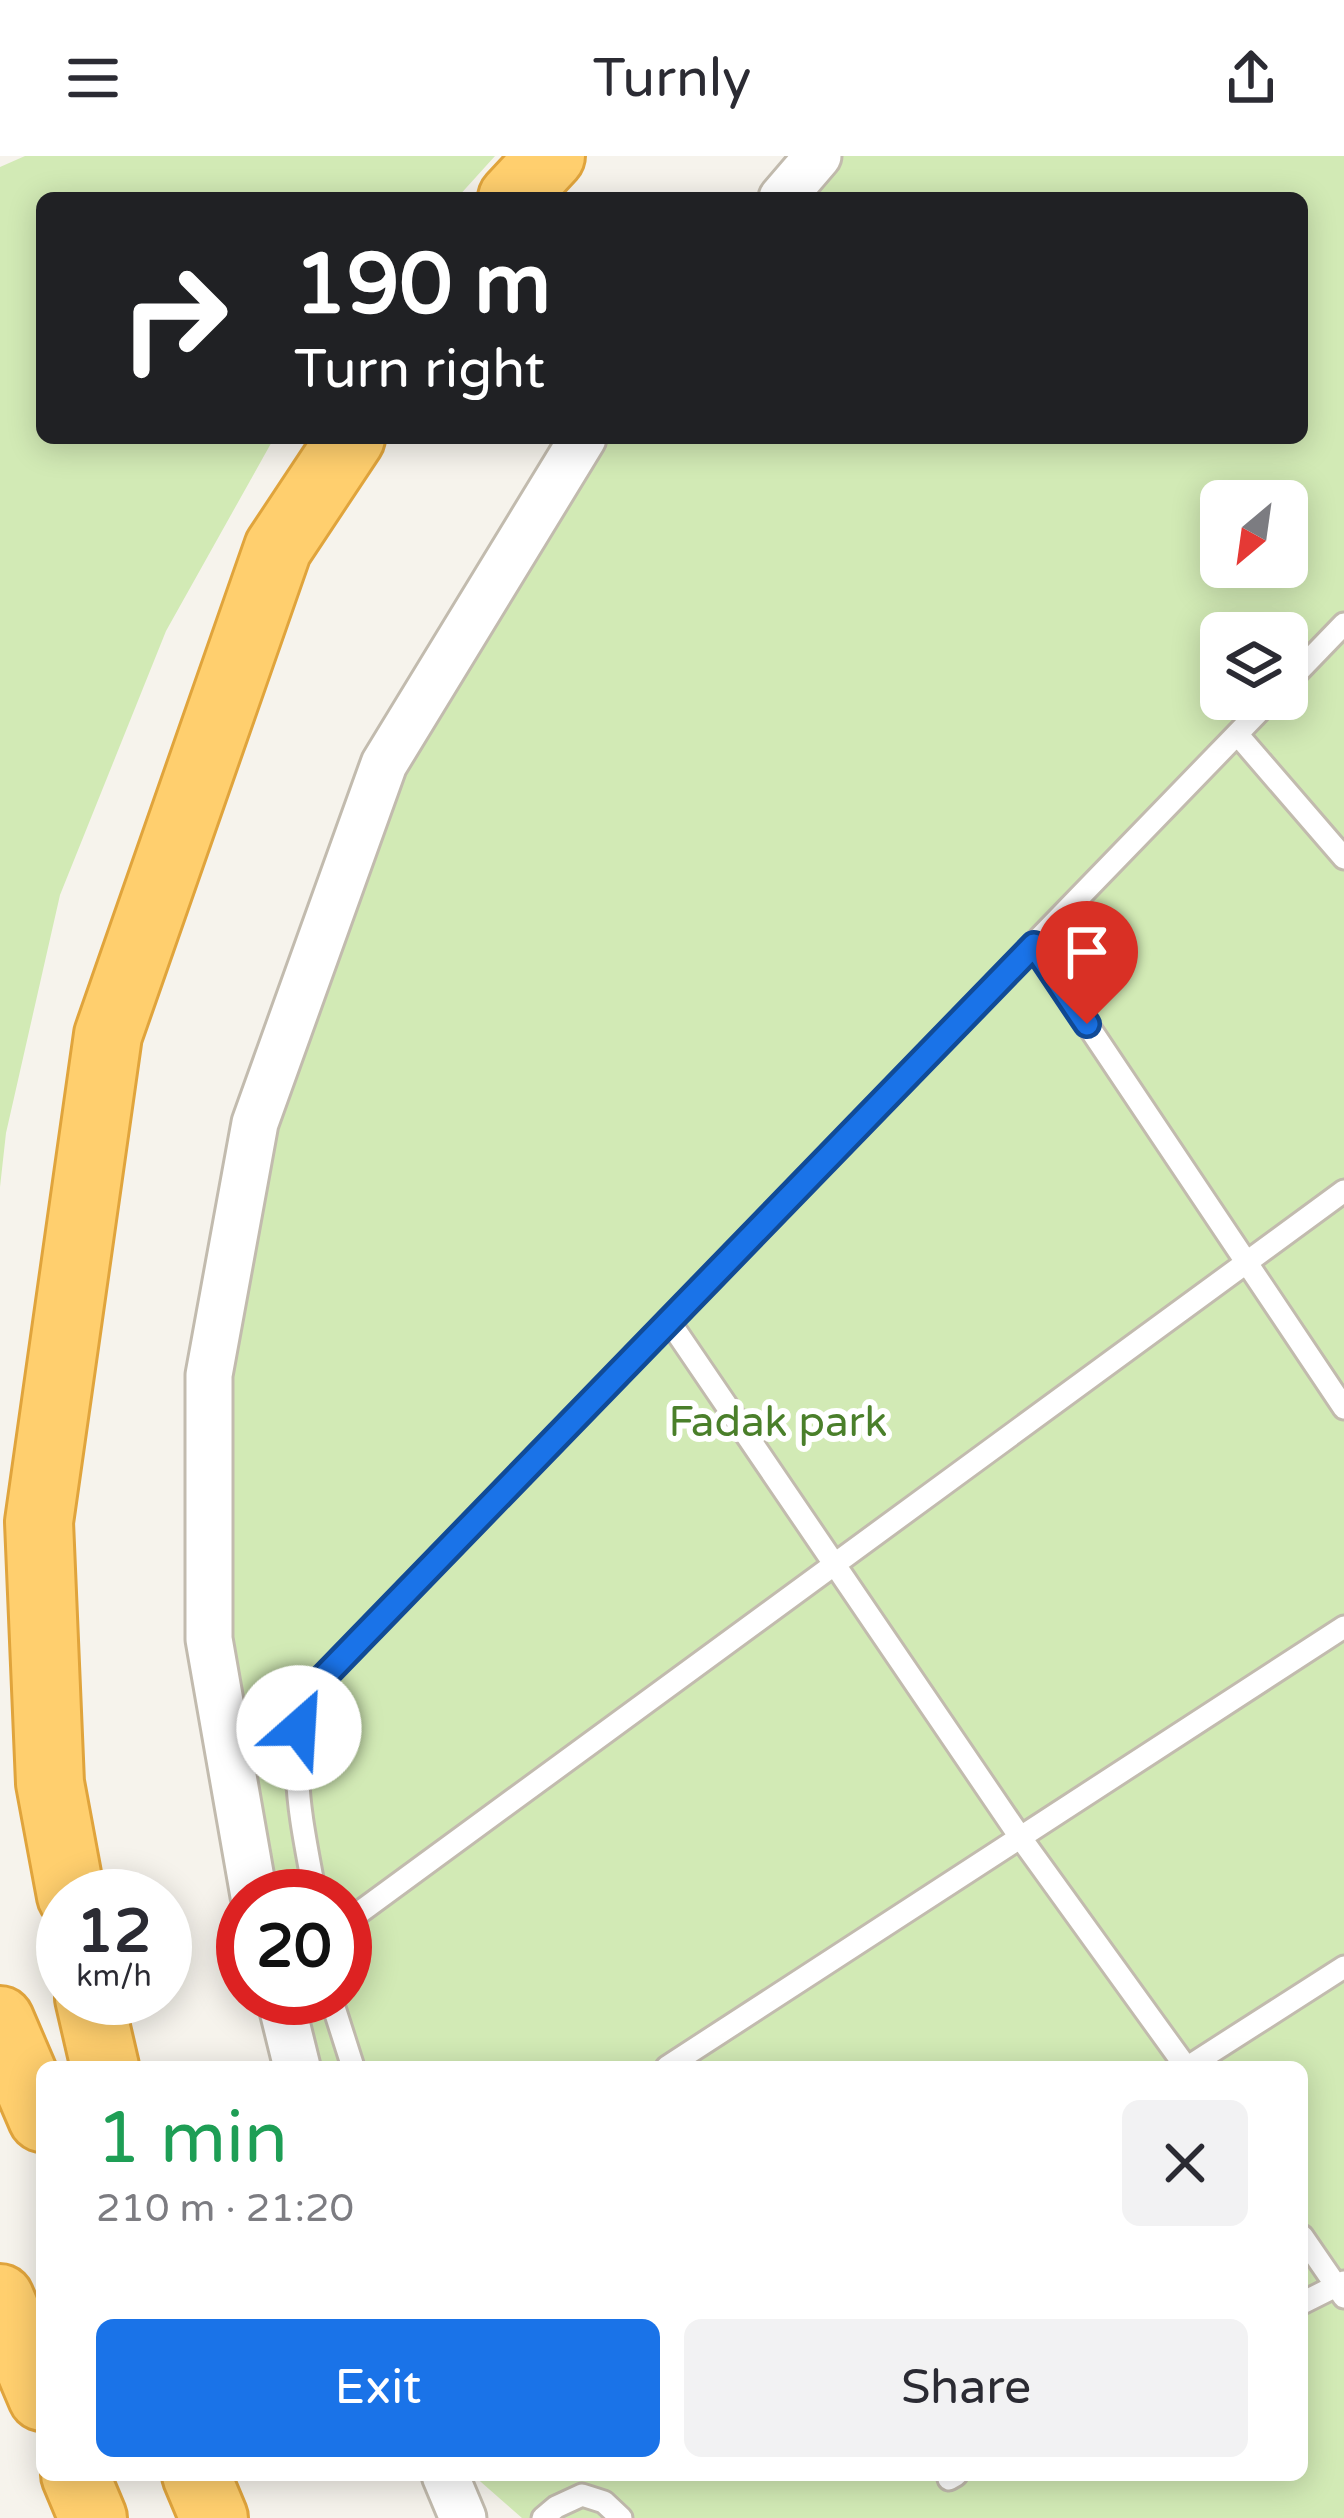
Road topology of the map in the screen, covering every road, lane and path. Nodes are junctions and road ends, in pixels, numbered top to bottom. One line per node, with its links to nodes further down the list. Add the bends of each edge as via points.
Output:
1 (551, 156): 3 (highway)
2 (818, 156): 4 (street)
3 (518, 192)
4 (787, 192)
5 (346, 444): 20 (highway, via 278,548 108,1035 39,1522 50,1783)
6 (579, 444): 21 (street, via 385,764 254,1124 209,1375 209,1639)
7 (1344, 624): 8 (lane)
8 (1308, 661)
9 (1251, 720): 10 (lane)
10 (1238, 734): 11 (lane); 12 (lane)
11 (1344, 858)
12 (1034, 945): 14 (lane); 15 (lane)
13 (1344, 1191): 14 (lane)
14 (1246, 1263): 16 (lane); 17 (lane)
15 (669, 1322): 17 (lane); 22 (lane, via 316,1685 297,1758)
16 (1344, 1408)
17 (837, 1563): 19 (lane); 23 (lane)
18 (1344, 1627): 19 (lane)
19 (1020, 1838): 32 (lane); 33 (lane)
20 (66, 1869)
21 (249, 1869)
22 (311, 1869)
23 (372, 1903)
24 (1344, 1966): 34 (lane)
25 (0, 2020): 35 (highway)
26 (95, 2025): 29 (highway)
27 (287, 2025): 30 (street)
28 (339, 2025): 31 (lane)
29 (104, 2061)
30 (296, 2061)
31 (350, 2061)
32 (676, 2061)
33 (1183, 2061)
34 (1196, 2061)
35 (36, 2104)
36 (1308, 2244): 37 (lane)
37 (1341, 2288): 39 (lane)
38 (0, 2297): 40 (highway)
39 (1308, 2301)
40 (36, 2383)
41 (78, 2481): 45 (highway)
42 (199, 2481): 46 (highway)
43 (222, 2481): 47 (highway)
44 (448, 2481): 48 (street)
45 (93, 2518)
46 (214, 2518)
47 (232, 2518)
48 (463, 2518)
49 (543, 2518): 50 (lane, via 582,2495)
50 (621, 2518)

